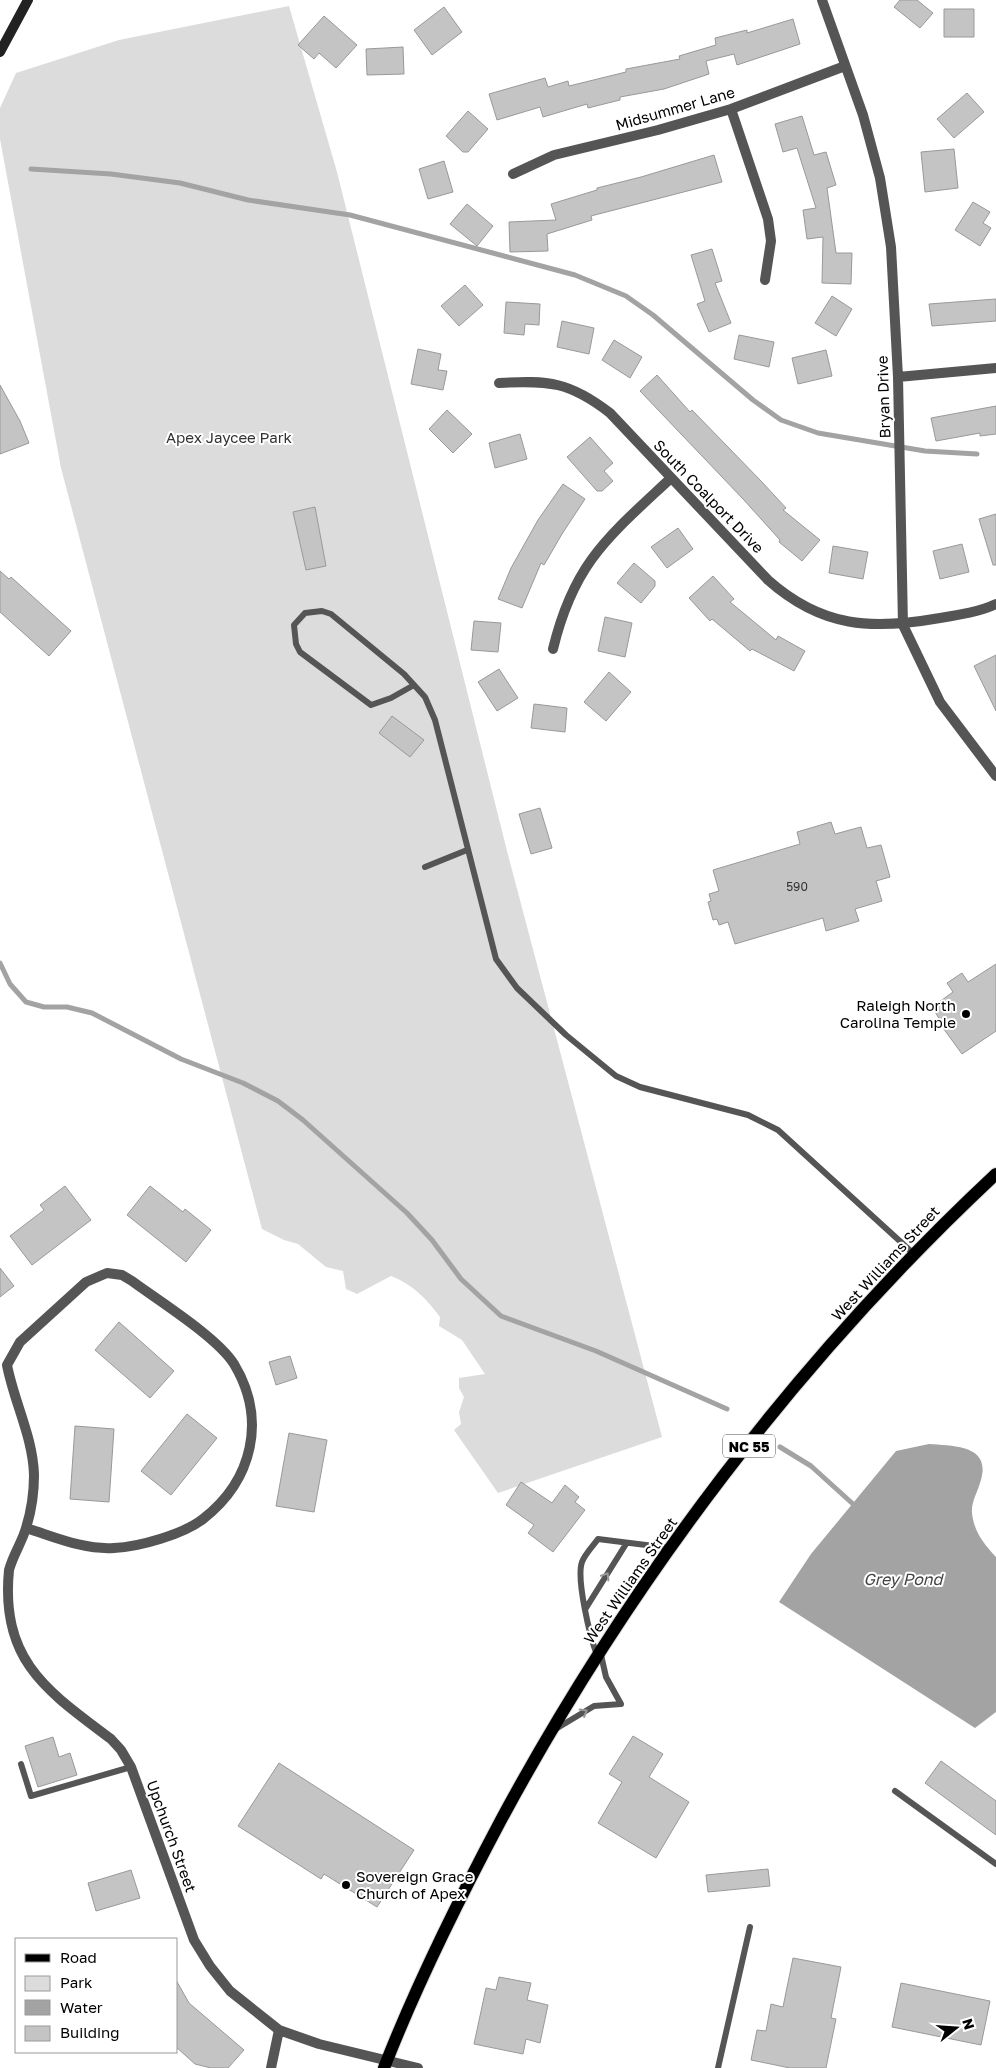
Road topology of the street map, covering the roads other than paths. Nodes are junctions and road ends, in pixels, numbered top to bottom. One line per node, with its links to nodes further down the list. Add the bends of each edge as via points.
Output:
1 (28, 0): 3 (main road)
2 (822, 0): 4 (street, Bryan Drive)
3 (0, 52)
4 (845, 66): 5 (street, Midsummer Lane); 9 (street, Bryan Drive, via 863,115 880,178 891,247)
5 (731, 109): 6 (street, Midsummer Lane, via 554,155); 7 (street, via 768,219 771,241)
6 (513, 174)
7 (765, 280)
8 (996, 368): 9 (street)
9 (898, 377): 13 (street, Bryan Drive)
10 (499, 382): 11 (street, South Coalport Drive, via 550,383 584,395 610,414)
11 (671, 478): 13 (street, South Coalport Drive, via 785,595 804,607 837,620); 14 (street, via 610,535 586,564 563,611)
12 (996, 604): 13 (street, South Coalport Drive, via 969,613)
13 (903, 625): 16 (street, Bryan Drive, via 940,702)
14 (553, 648)
15 (414, 685): 15 (lane, via 331,614 312,610 304,613 294,625 300,652 371,705); 17 (lane, via 425,697 435,720)
16 (996, 776)
17 (467, 850): 18 (lane); 20 (lane, via 496,960 518,988 566,1035 616,1076 640,1087 748,1115 778,1130)
18 (425, 867)
19 (996, 1174): 20 (main road, West Williams Street / NC 55)
20 (914, 1254): 23 (main road, West Williams Street / NC 55, via 794,1390)
21 (26, 1528): 21 (street, Upchurch Street, via 33,1462 7,1365 20,1342 86,1282 107,1273 122,1275 220,1347 232,1362 252,1414 248,1461 216,1508 202,1520 161,1538 115,1548 97,1548); 28 (street, Upchurch Street, via 10,1570 3,1605 7,1634 14,1652 35,1681 111,1739)
22 (626, 1544): 23 (lane); 24 (lane, one-way to 22); 24 (lane, via 598,1539 582,1562 580,1576)
23 (670, 1548): 25 (main road, West Williams Street / NC 55)
24 (586, 1608): 25 (lane)
25 (598, 1653): 26 (main road, West Williams Street / NC 55); 26 (lane, one-way to 25, via 594,1706 621,1704 606,1677)
26 (550, 1732): 33 (main road, West Williams Street / NC 55, via 443,1933)
27 (20, 1764): 28 (lane, via 31,1796)
28 (130, 1767): 32 (street, Upchurch Street, via 194,1940 230,1991)
29 (895, 1791): 30 (lane)
30 (996, 1864)
31 (750, 1927): 36 (lane)
32 (279, 2030): 33 (street, Upchurch Street); 34 (street)
33 (385, 2064): 35 (street, Upchurch Street)
34 (271, 2068)
35 (418, 2068)
36 (718, 2068)

